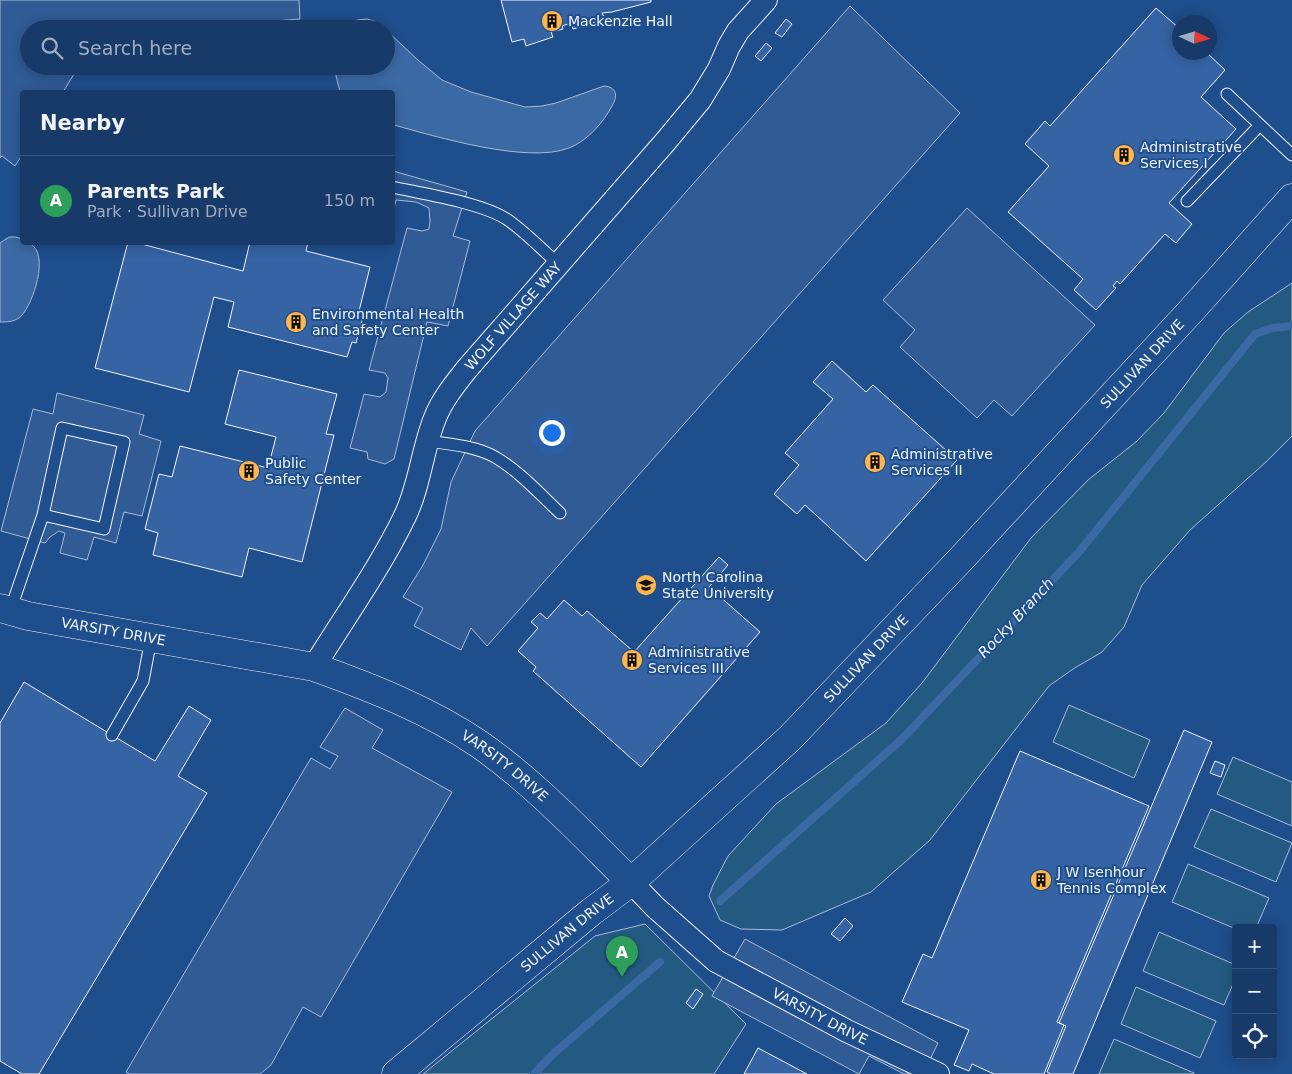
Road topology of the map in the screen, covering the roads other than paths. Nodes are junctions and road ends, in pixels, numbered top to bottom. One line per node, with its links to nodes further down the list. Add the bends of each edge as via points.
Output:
1 (760, 3): 8 (street, WOLF VILLAGE WAY, via 738,31 700,100)
2 (1227, 94): 3 (lane)
3 (1260, 125): 4 (lane); 7 (lane)
4 (1292, 155)
5 (395, 188): 8 (lane, via 493,212)
6 (1292, 198): 16 (street, SULLIVAN DRIVE, via 961,560 790,738)
7 (1187, 201)
8 (558, 264): 9 (street, WOLF VILLAGE WAY, via 452,388)
9 (427, 440): 10 (lane, via 472,448 494,456); 14 (street, WOLF VILLAGE WAY, via 420,476 405,515)
10 (560, 512)
11 (43, 515): 11 (lane, via 62,428 124,442 104,529); 12 (lane)
12 (5, 610): 13 (street, VARSITY DRIVE)
13 (151, 639): 14 (street, VARSITY DRIVE); 15 (lane, via 143,681)
14 (314, 667): 16 (street, VARSITY DRIVE, via 419,710 479,744 514,770)
15 (112, 735)
16 (631, 882): 17 (street, SULLIVAN DRIVE); 18 (street, VARSITY DRIVE, via 716,961 838,1027)
17 (396, 1074)
18 (938, 1074)

